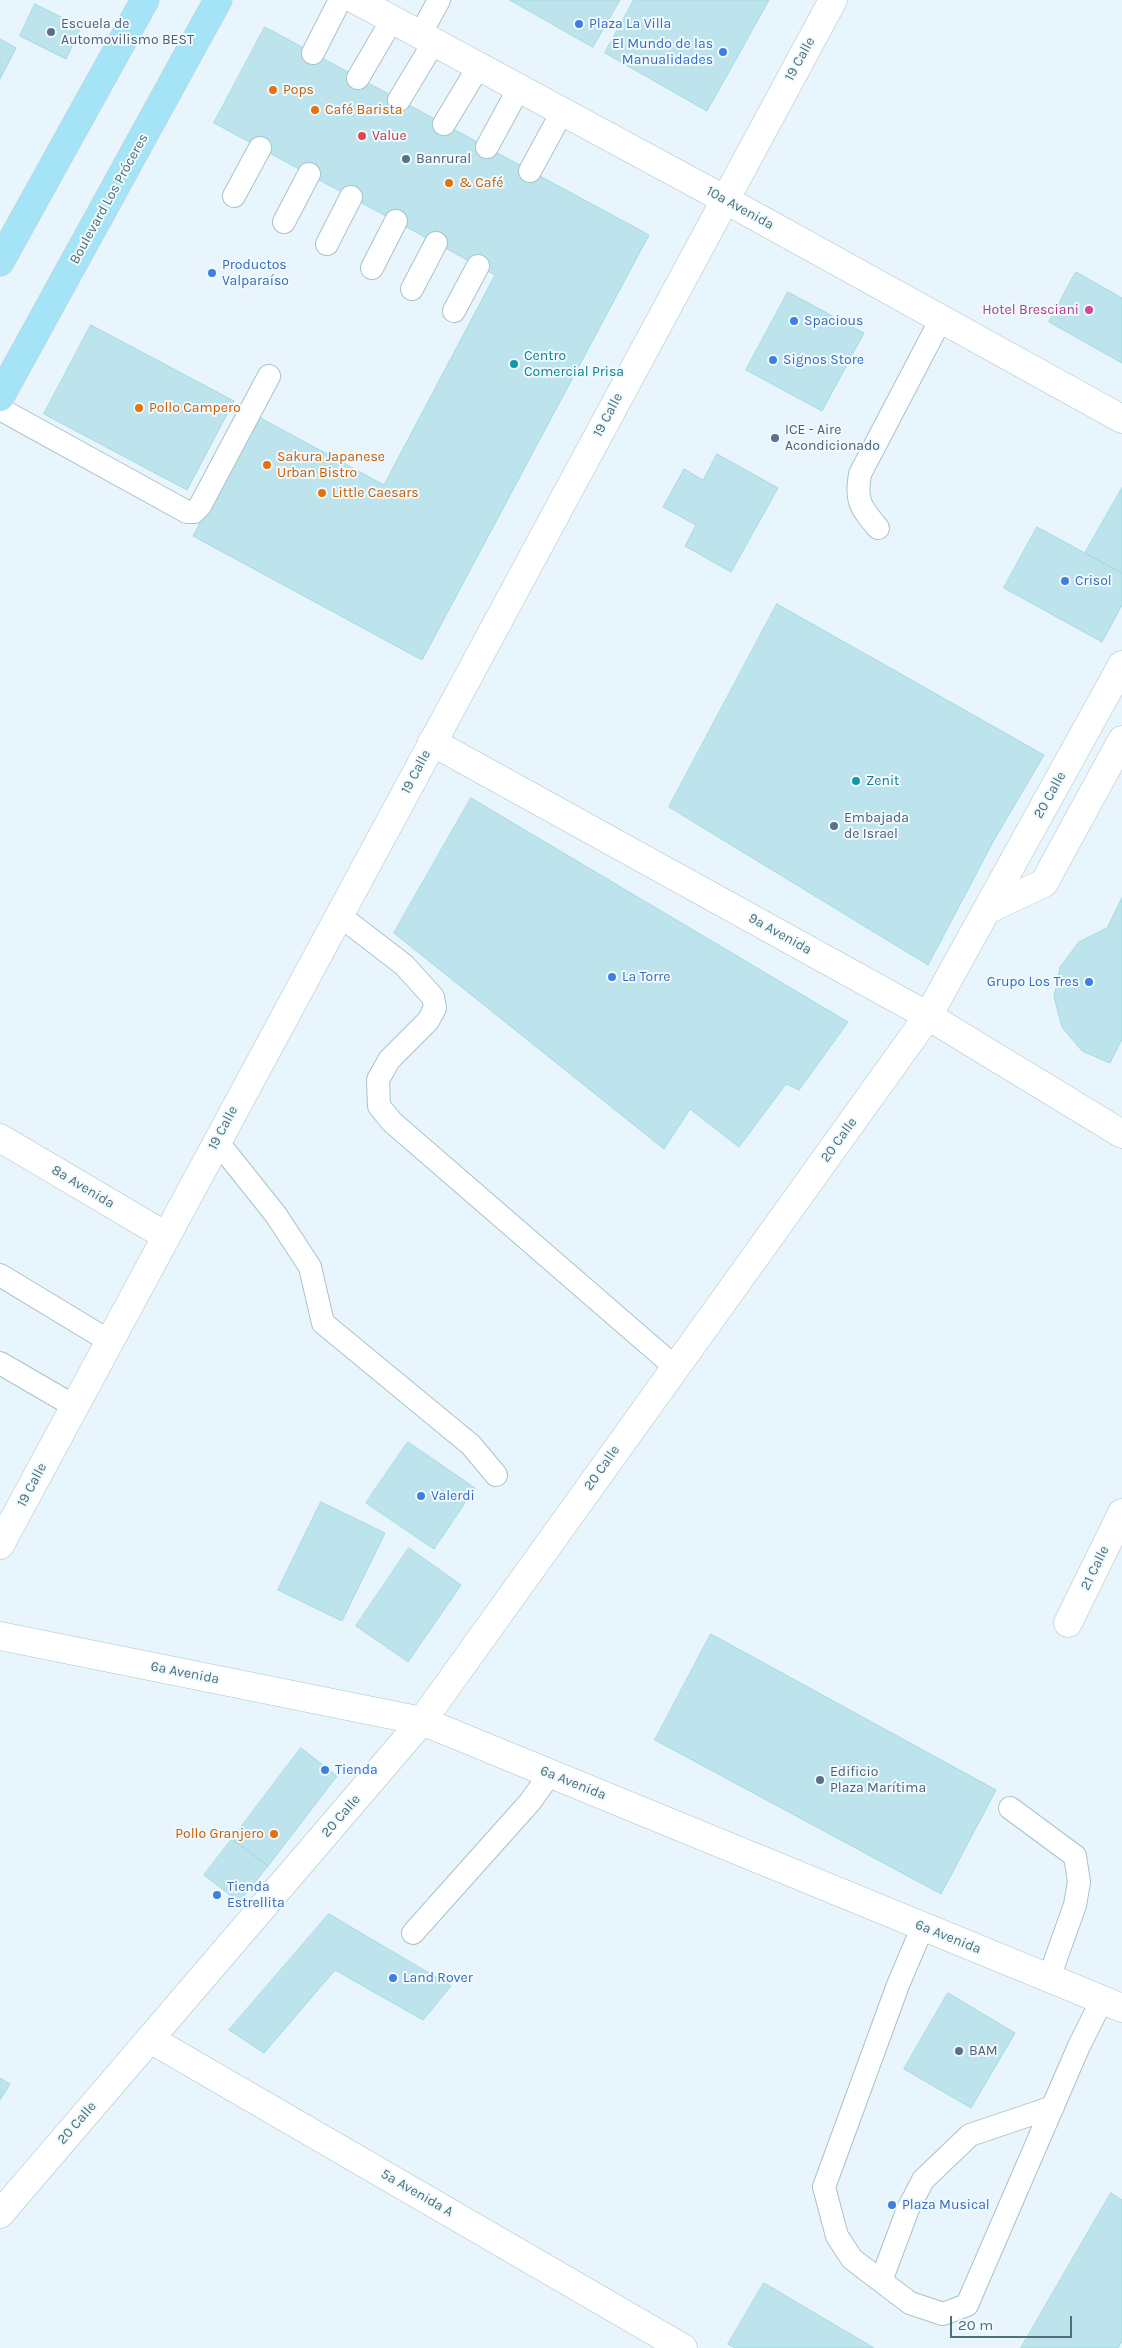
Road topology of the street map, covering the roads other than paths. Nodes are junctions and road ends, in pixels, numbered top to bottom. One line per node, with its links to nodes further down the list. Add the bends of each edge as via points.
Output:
1 (145, 0): 27 (highway)
2 (218, 0): 34 (highway, Boulevard Los Próceres)
3 (340, 0): 9 (lane)
4 (356, 0): 7 (street, 10a Avenida)
5 (439, 0): 8 (lane)
6 (833, 0): 22 (street, 19 Calle)
7 (392, 20): 8 (street, 10a Avenida); 11 (lane)
8 (427, 39): 10 (street, 10a Avenida); 13 (lane)
9 (313, 53)
10 (479, 66): 12 (street, 10a Avenida); 15 (lane)
11 (358, 78)
12 (519, 88): 14 (street, 10a Avenida); 16 (lane)
13 (400, 100)
14 (562, 112): 18 (lane); 22 (street, 10a Avenida)
15 (444, 124)
16 (487, 147)
17 (260, 148): 20 (lane)
18 (530, 170)
19 (309, 174): 24 (lane)
20 (234, 196)
21 (351, 197): 26 (lane)
22 (724, 200): 32 (street, 10a Avenida); 40 (street, 19 Calle)
23 (396, 221): 29 (lane)
24 (284, 222)
25 (436, 243): 30 (lane)
26 (326, 244)
27 (0, 262)
28 (478, 266): 31 (lane)
29 (372, 268)
30 (412, 289)
31 (454, 311)
32 (941, 319): 36 (street, 10a Avenida); 37 (lane, via 860,474 857,490 861,508)
33 (269, 376): 35 (lane, via 194,512 187,512)
34 (0, 397)
35 (0, 409)
36 (1122, 420)
37 (878, 528)
38 (1122, 665): 41 (street, 20 Calle)
39 (1122, 740): 41 (street, via 1044,883)
40 (432, 742): 42 (street, 19 Calle); 43 (street, 9a Avenida)
41 (987, 910): 43 (street, 20 Calle)
42 (339, 915): 46 (street, 19 Calle); 51 (lane, via 404,965 435,1002 428,1021 389,1060 378,1080 379,1106 392,1122)
43 (928, 1016): 44 (street, 9a Avenida); 51 (street, 20 Calle)
44 (1122, 1134)
45 (0, 1138): 47 (street, 8a Avenida)
46 (217, 1141): 47 (street, 19 Calle); 53 (lane, via 276,1215 310,1267 323,1323 471,1446)
47 (166, 1236): 49 (street, 19 Calle)
48 (0, 1274): 49 (lane)
49 (109, 1341): 52 (street, 19 Calle)
50 (0, 1363): 52 (lane)
51 (675, 1367): 58 (street, 20 Calle)
52 (74, 1406): 55 (street, 19 Calle)
53 (496, 1475)
54 (1122, 1513): 56 (street, 21 Calle)
55 (0, 1545)
56 (1068, 1623)
57 (0, 1636): 58 (street, 6a Avenida)
58 (422, 1721): 59 (street, 6a Avenida); 65 (street, 20 Calle)
59 (550, 1774): 61 (street, 6a Avenida); 62 (lane, via 530,1802)
60 (1010, 1808): 63 (lane, via 1075,1856 1079,1882 1075,1905)
61 (923, 1926): 63 (street, 6a Avenida); 68 (lane, via 824,2187 836,2236 852,2259)
62 (413, 1933)
63 (1050, 1978): 64 (street, 6a Avenida)
64 (1112, 2004): 66 (lane)
65 (150, 2039): 67 (street, 20 Calle); 69 (street, 5a Avenida A)
66 (1053, 2107): 68 (lane, via 970,2135 923,2180 908,2209); 68 (lane, via 968,2305 943,2314 910,2303)
67 (0, 2214)
68 (881, 2281)
69 (683, 2348)

